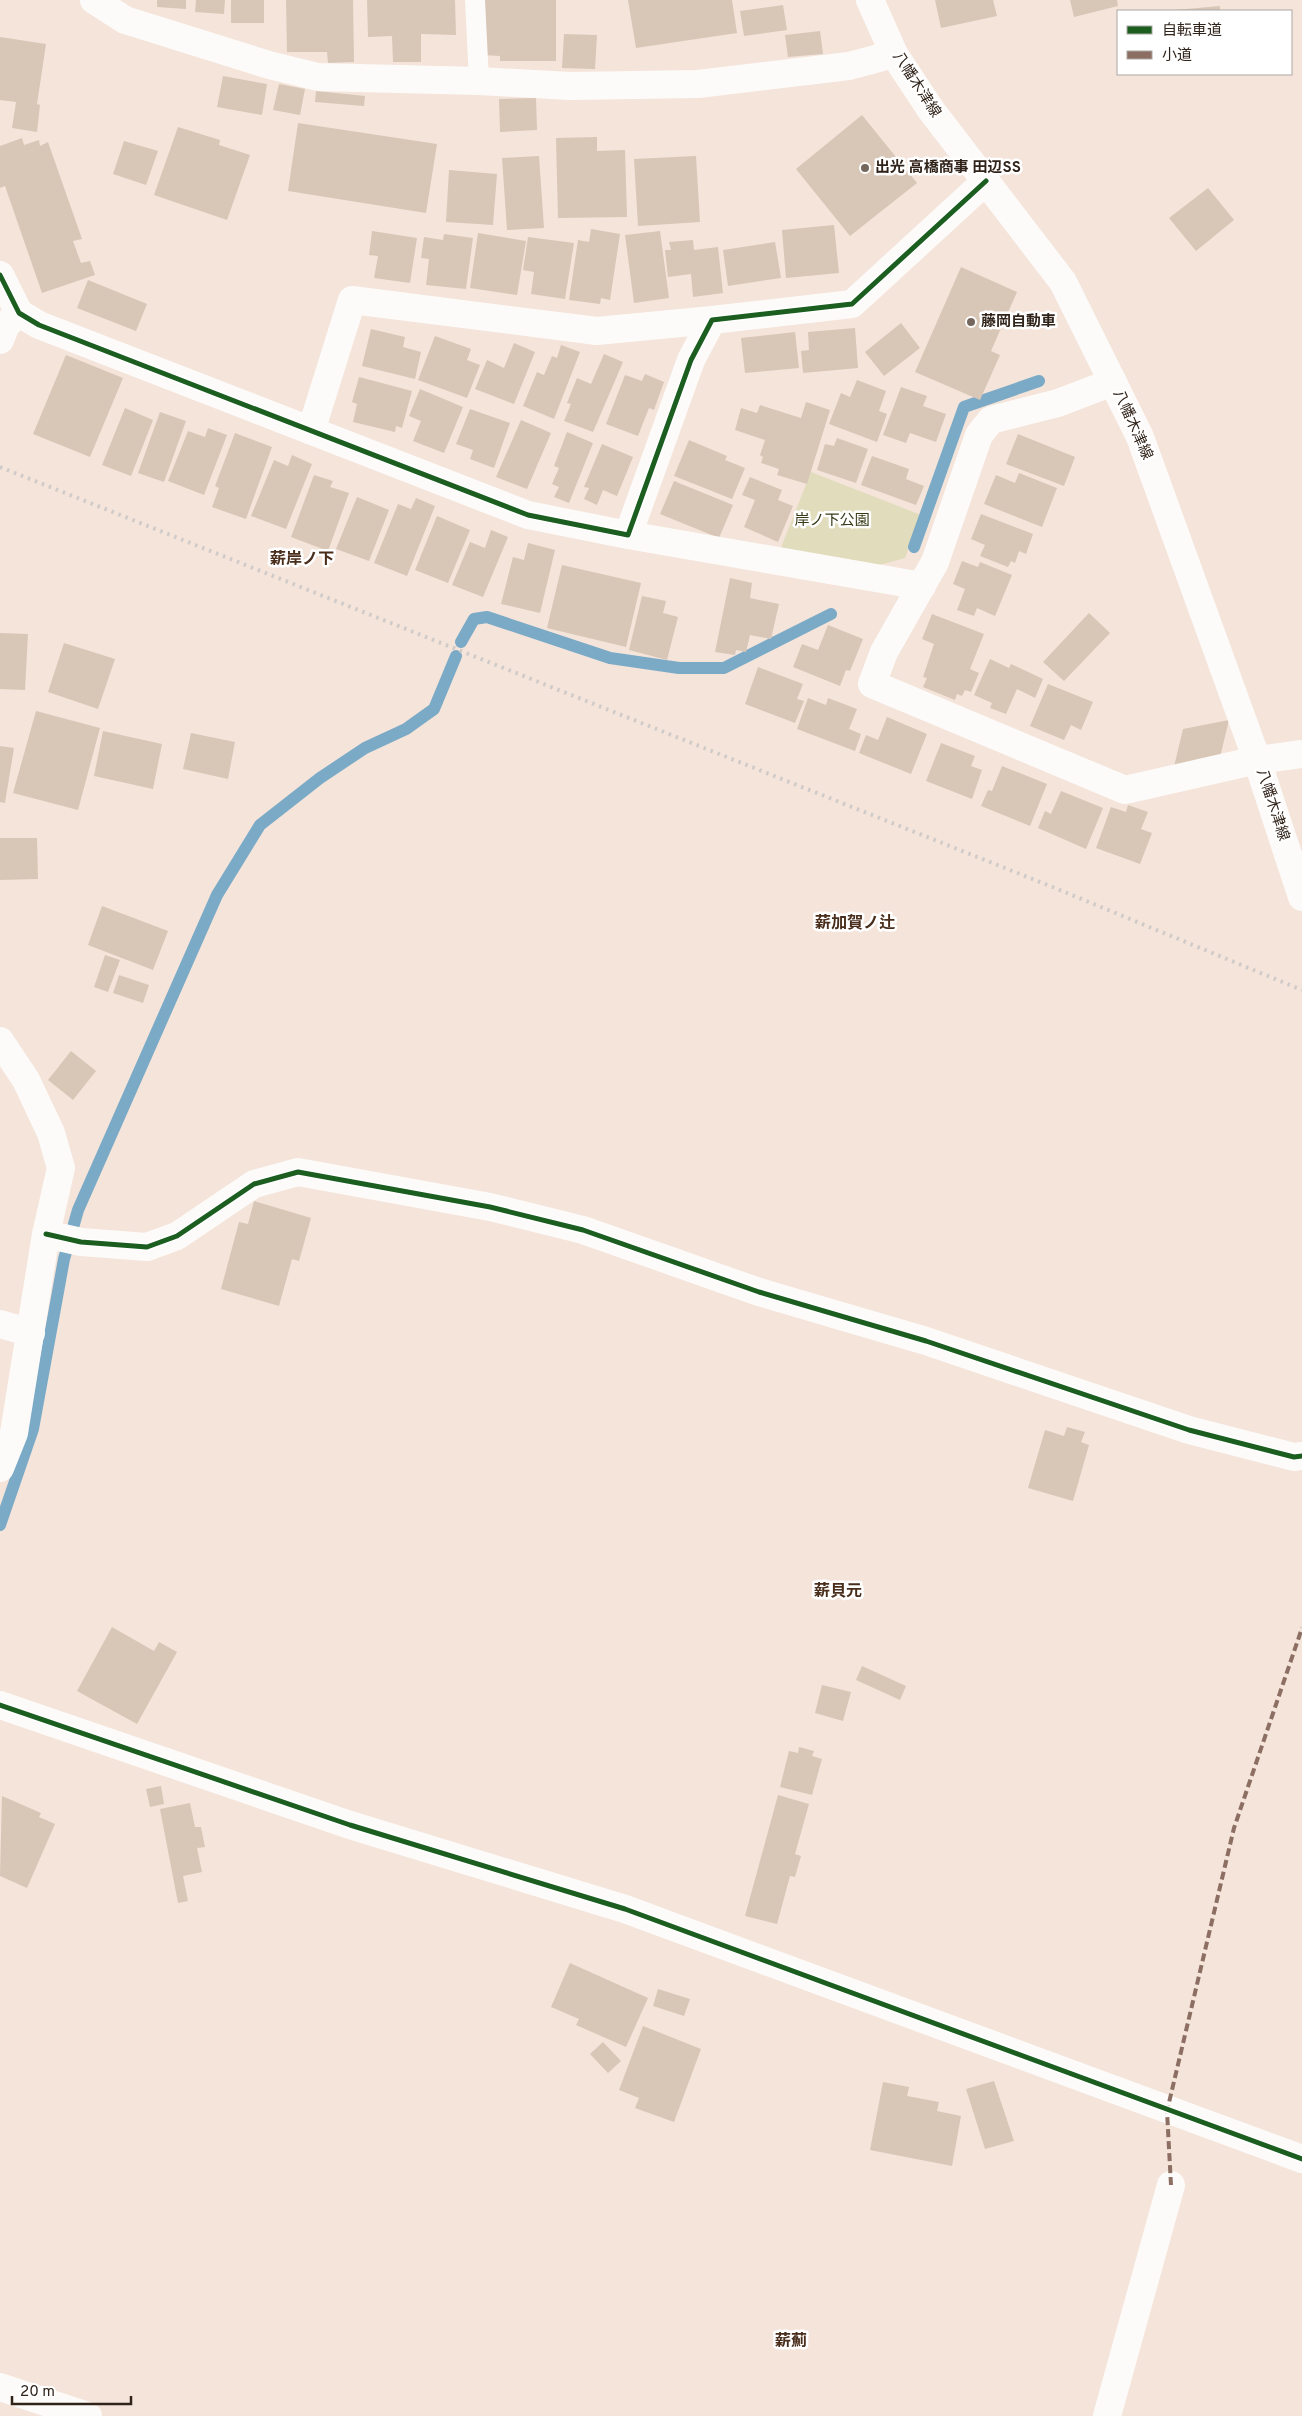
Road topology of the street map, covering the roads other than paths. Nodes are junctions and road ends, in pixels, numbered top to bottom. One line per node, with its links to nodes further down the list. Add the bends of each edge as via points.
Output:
1 (94, 0): 5 (street, via 125,20 318,77)
2 (475, 0): 5 (lane)
3 (870, 0): 4 (street, 八幡木津線)
4 (894, 54): 5 (street, via 849,66 698,84 570,86); 6 (street, 八幡木津線, via 931,110)
5 (479, 81)
6 (986, 181): 9 (street, via 852,304); 11 (street, 八幡木津線, via 1063,282)
7 (0, 275): 8 (street)
8 (18, 313): 10 (street, via 6,325); 12 (street, via 38,324)
9 (712, 320): 12 (street, via 597,331 352,300); 13 (street, via 692,360)
10 (0, 340)
11 (1113, 382): 14 (street, via 1058,403 992,420 979,435 935,562); 16 (street, 八幡木津線, via 1140,438)
12 (311, 431): 13 (street, via 528,515)
13 (628, 535): 14 (street)
14 (922, 586): 16 (street, via 884,652 872,684 1125,790)
15 (1302, 754): 16 (street)
16 (1258, 760): 17 (street, 八幡木津線)
17 (1302, 897)
18 (0, 1040): 19 (street, via 26,1080 51,1133 61,1168)
19 (61, 1238): 21 (street); 22 (street, via 148,1247 177,1236 254,1184 298,1172 490,1207 583,1230 759,1292 926,1342 1189,1430)
20 (0, 1324): 21 (street)
21 (31, 1332): 23 (street, via 14,1433)
22 (1302, 1456)
23 (0, 1468)
24 (0, 1705): 25 (street, via 350,1825 625,1908)
25 (1302, 2159)
26 (1171, 2185): 29 (street)
27 (0, 2387): 28 (street)
28 (88, 2416)
29 (1107, 2416)

